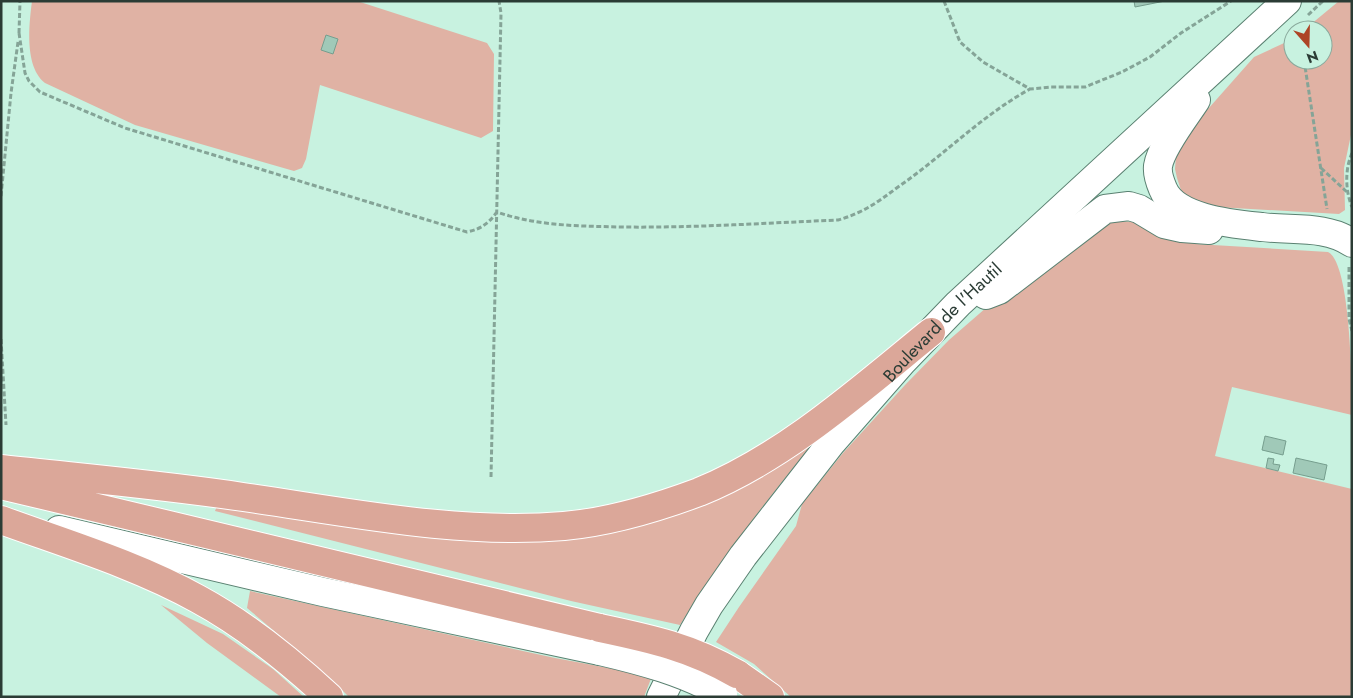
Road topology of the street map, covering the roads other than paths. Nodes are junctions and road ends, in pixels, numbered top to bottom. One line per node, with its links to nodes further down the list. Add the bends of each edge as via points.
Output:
1 (1296, 10): 2 (main road, Boulevard de l'Hautil)
2 (1215, 69): 3 (main road, via 1164,150 1158,167 1160,181 1165,195 1186,211); 6 (main road, Boulevard de l'Hautil)
3 (1263, 227): 4 (main road); 6 (main road, via 1182,228 1164,224 1129,206 1105,209 999,290)
4 (1331, 228): 5 (main road)
5 (1350, 253)
6 (958, 304): 7 (main road, Boulevard de l'Hautil)
7 (931, 332): 8 (main road, via 814,425 728,478 642,510 567,526 493,528 446,525 236,496); 14 (main road, Boulevard de l'Hautil, via 832,442 762,529 709,605)
8 (1, 469)
9 (1, 485): 11 (main road)
10 (1, 518): 11 (main road, via 323,592); 13 (main road, via 151,576 198,599 270,648)
11 (600, 640): 12 (main road, bridge, via 675,645 700,654)
12 (729, 688): 15 (main road)
13 (329, 697)
14 (661, 697)
15 (770, 697)

